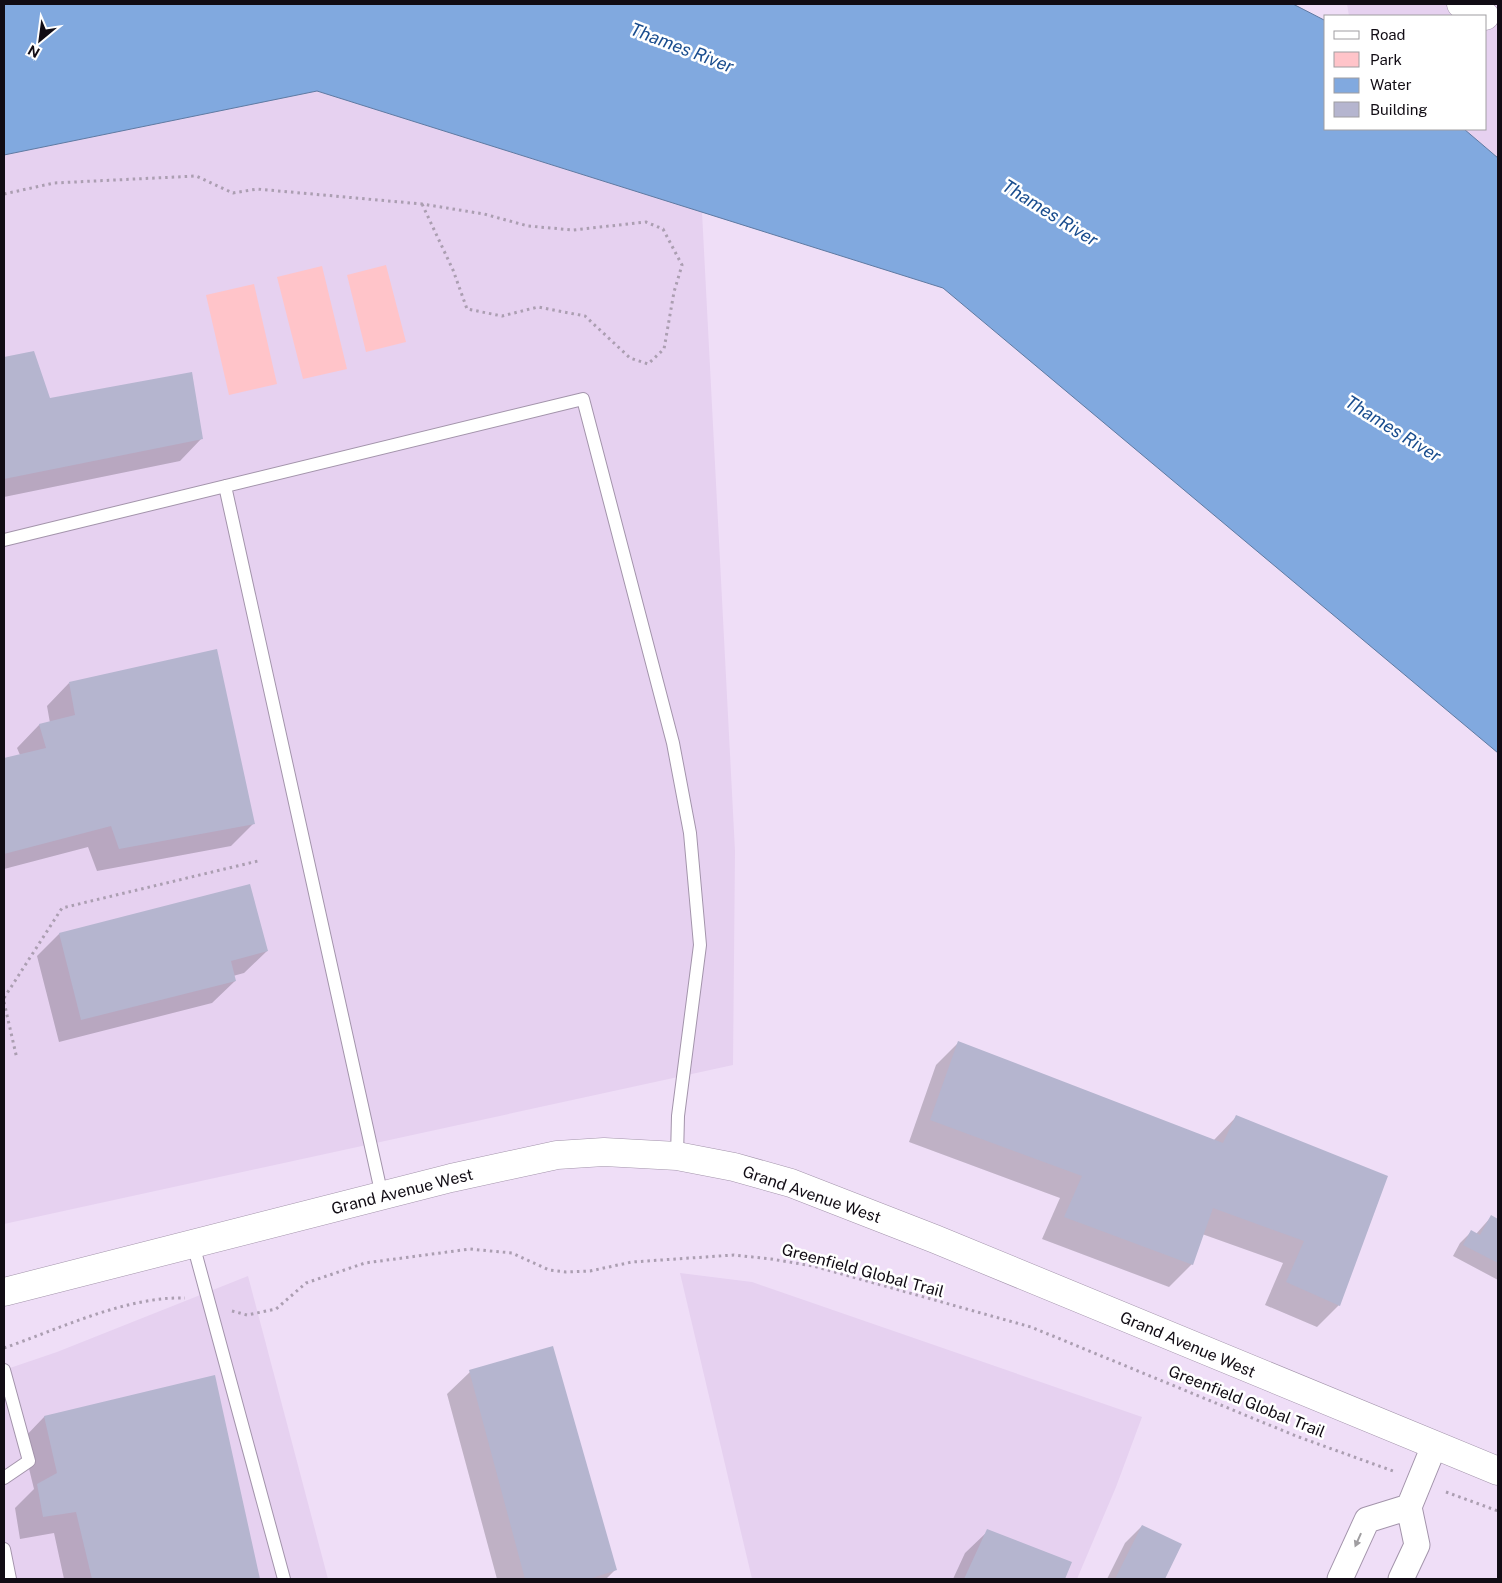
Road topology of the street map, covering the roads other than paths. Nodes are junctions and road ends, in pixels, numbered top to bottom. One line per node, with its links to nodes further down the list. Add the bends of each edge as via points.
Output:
1 (1461, 4): 2 (main road)
2 (1483, 15)
3 (225, 486): 4 (lane); 5 (lane, via 582,399 673,743 690,833 700,945 678,1116); 6 (lane)
4 (4, 540)
5 (677, 1156): 6 (main road, Grand Avenue West, via 604,1152 557,1155); 10 (main road, Grand Avenue West, via 734,1166 791,1183 935,1239)
6 (382, 1196): 7 (main road, Grand Avenue West)
7 (193, 1244): 8 (main road, Grand Avenue West); 16 (lane)
8 (4, 1292)
9 (4, 1370): 12 (lane, via 29,1461)
10 (1434, 1446): 11 (main road, Grand Avenue West); 13 (street)
11 (1498, 1471)
12 (4, 1478)
13 (1409, 1507): 17 (street, one-way to 17, via 1367,1520); 18 (street, via 1417,1545)
14 (4, 1549): 15 (lane)
15 (10, 1579)
16 (284, 1579)
17 (1340, 1579)
18 (1401, 1579)

